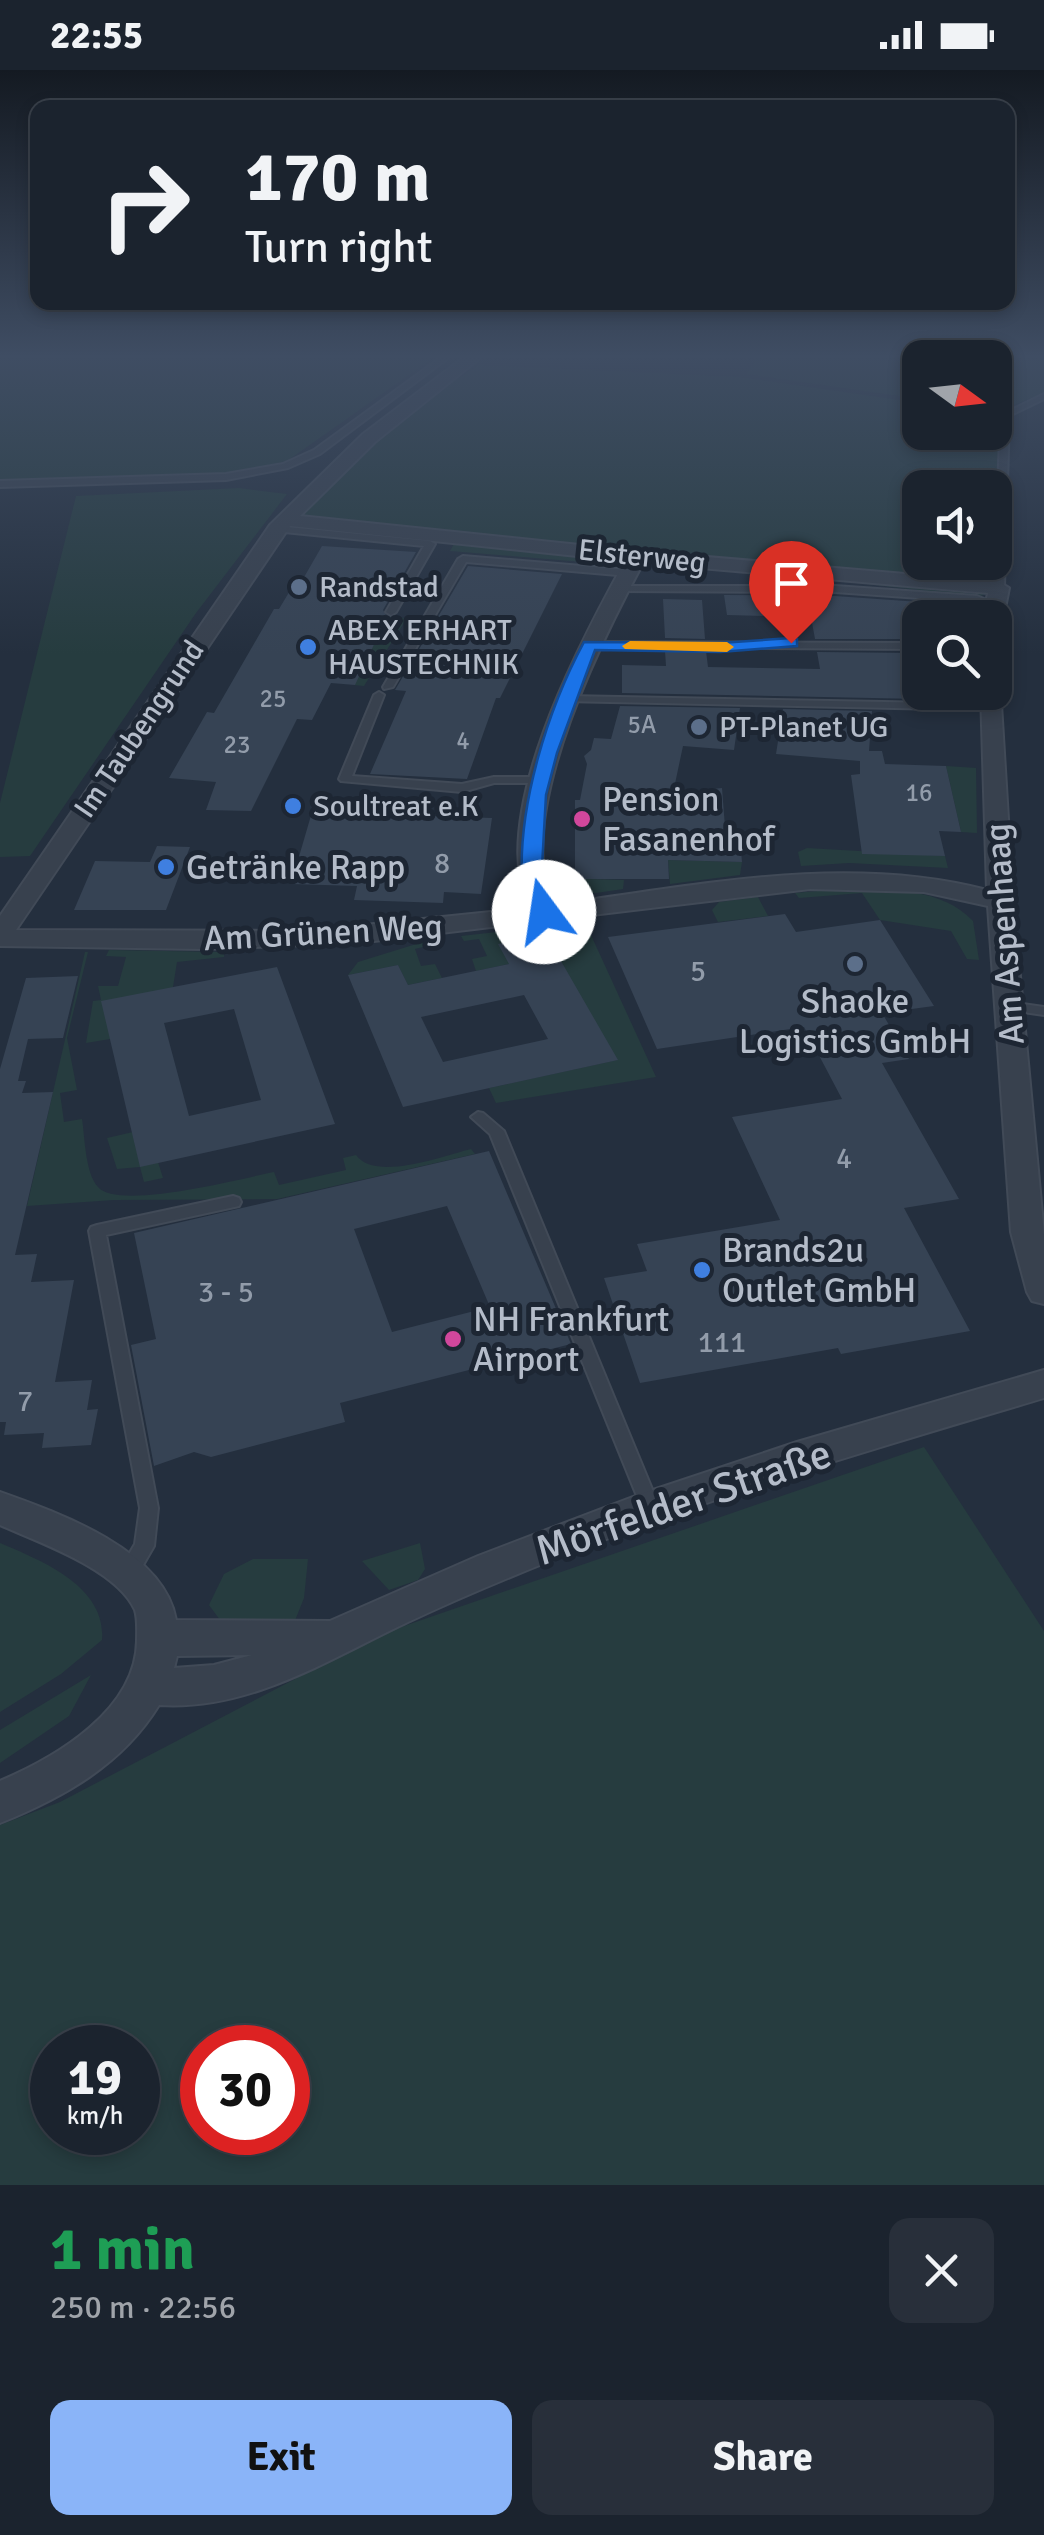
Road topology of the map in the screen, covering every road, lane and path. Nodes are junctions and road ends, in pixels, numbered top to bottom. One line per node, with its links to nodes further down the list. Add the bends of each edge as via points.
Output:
1 (307, 457): 4 (lane, via 226,476)
2 (350, 457): 5 (street, Im Taubengrund)
3 (1004, 457): 9 (lane)
4 (0, 484)
5 (281, 525): 6 (street, Elsterweg); 10 (lane, via 430,544); 19 (street, Im Taubengrund)
6 (629, 573): 7 (street, Elsterweg); 8 (lane); 11 (street); 16 (lane, via 464,559 383,691 345,780 462,788)
7 (948, 600)
8 (981, 600)
9 (995, 600)
10 (391, 612)
11 (589, 645): 12 (lane); 13 (street)
12 (902, 646)
13 (567, 698): 14 (lane); 16 (street)
14 (902, 700)
15 (991, 710): 17 (street, Am Aspenhaag)
16 (540, 780): 18 (street, via 531,885)
17 (1000, 901): 18 (street, Am Grünen Weg, via 930,884 838,878); 20 (street, Am Aspenhaag)
18 (544, 912): 19 (street, Am Grünen Weg, via 306,940)
19 (0, 936)
20 (1008, 1006): 21 (lane); 24 (street, Am Aspenhaag, via 1027,1232)
21 (1044, 1010)
22 (478, 1117): 26 (lane, via 496,1131)
23 (233, 1202): 28 (lane, via 97,1232 149,1508 144,1546)
24 (1044, 1292)
25 (1044, 1384): 26 (street, Mörfelder Straße)
26 (650, 1506): 29 (street, Mörfelder Straße)
27 (0, 1508): 28 (street)
28 (128, 1574): 30 (street, via 152,1601)
29 (329, 1637): 30 (street, Mörfelder Straße); 31 (street, Mörfelder Straße, via 267,1671 194,1689)
30 (158, 1638): 31 (street)
31 (148, 1686): 32 (street, via 78,1762)
32 (0, 1802)

